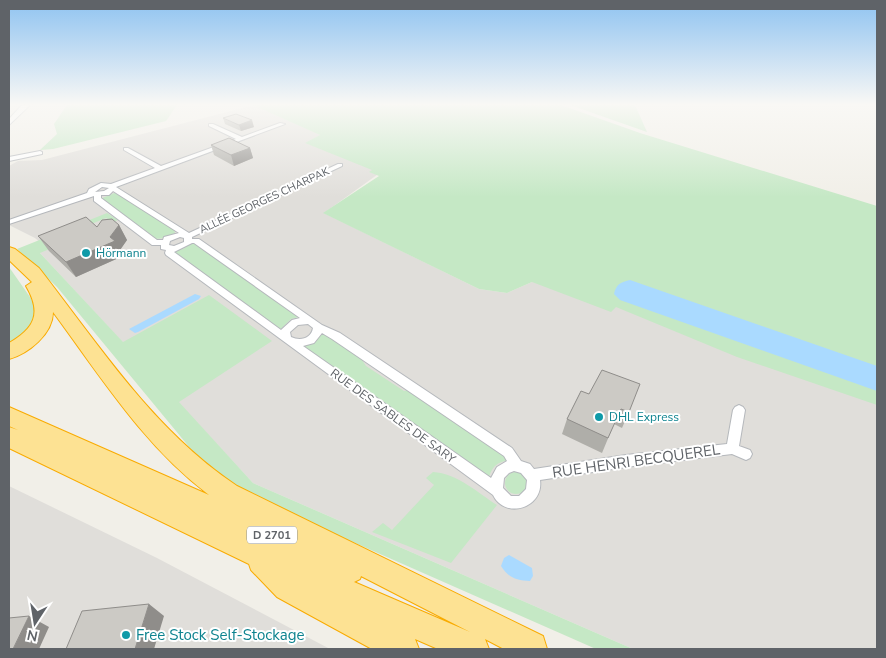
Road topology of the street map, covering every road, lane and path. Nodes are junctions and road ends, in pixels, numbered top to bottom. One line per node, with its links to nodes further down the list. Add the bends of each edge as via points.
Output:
1 (235, 136): 3 (street)
2 (251, 136): 3 (street)
3 (242, 139): 8 (street)
4 (126, 149): 8 (street)
5 (40, 153): 6 (street)
6 (9, 159)
7 (340, 165): 14 (street, ALLÉE GEORGES CHARPAK)
8 (160, 168): 9 (street)
9 (113, 187): 10 (street); 14 (street, via 185,232)
10 (94, 194): 11 (street); 15 (street, RUE DES SABLES DE SARY, via 155,243)
11 (22, 218): 12 (street); 13 (street)
12 (9, 222)
13 (9, 228)
14 (186, 237): 15 (street, via 171,237); 15 (street, via 180,248); 18 (street, via 196,240)
15 (167, 246): 19 (street, RUE DES SABLES DE SARY, via 169,253)
16 (9, 252): 30 (highway, via 33,272 164,442 205,479 261,511)
17 (9, 262): 20 (highway, via 20,268 40,292 46,312 38,330)
18 (316, 325): 19 (street, via 317,334 312,339 298,343); 19 (street, via 301,320 290,325 284,333); 26 (street, via 508,452)
19 (288, 340): 28 (street, RUE DES SABLES DE SARY)
20 (9, 352)
21 (739, 410): 24 (street, RUE HENRI BECQUEREL)
22 (9, 416): 30 (highway, D 2701, via 209,508)
23 (9, 437): 29 (highway, D 2701)
24 (732, 449): 25 (street); 27 (street, RUE HENRI BECQUEREL)
25 (746, 454)
26 (518, 467): 27 (street); 28 (street, via 509,466 500,471 495,479)
27 (531, 475): 28 (street, via 535,487 525,500 508,500)
28 (497, 490)
29 (255, 553): 31 (highway, via 286,588); 32 (highway, D 2701)
30 (535, 648)
31 (403, 649)
32 (473, 649)

